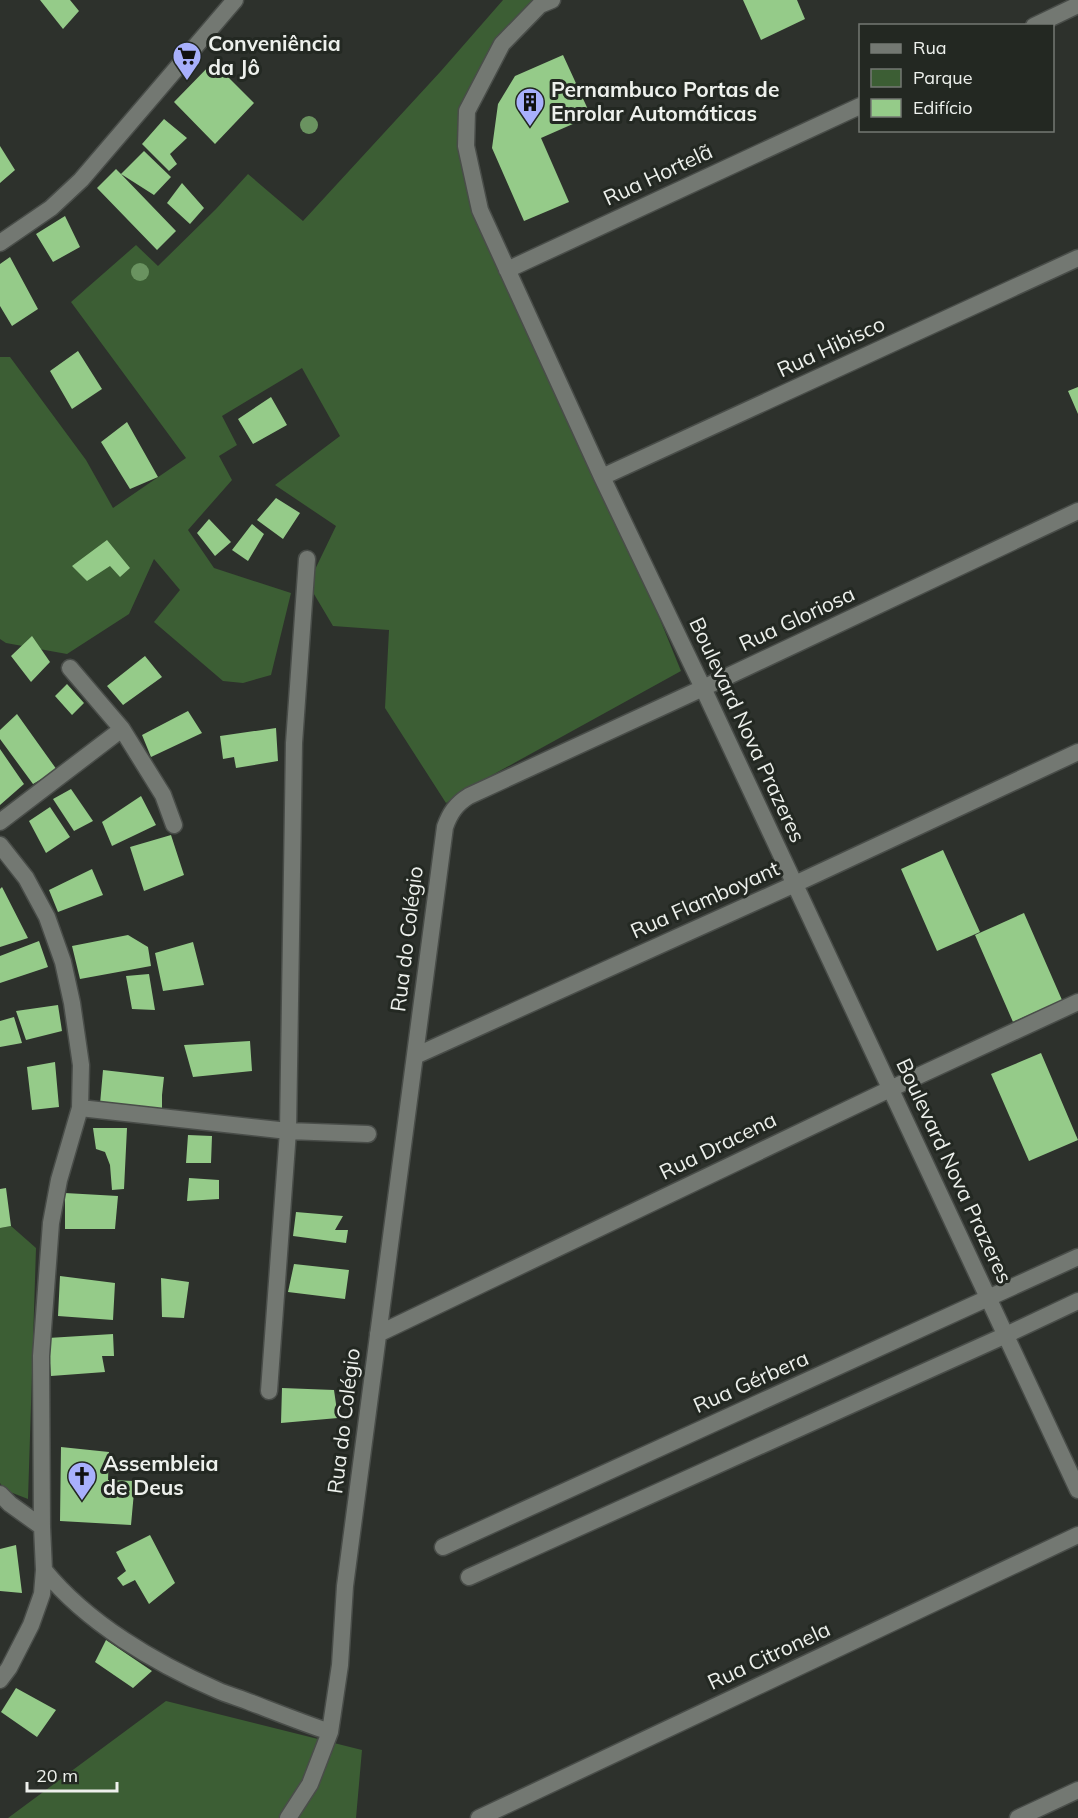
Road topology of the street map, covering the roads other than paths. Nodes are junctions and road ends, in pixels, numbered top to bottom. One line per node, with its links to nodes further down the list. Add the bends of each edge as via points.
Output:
1 (235, 0): 6 (street, via 81,180 51,208)
2 (552, 0): 8 (street, Boulevard Nova Prazeres, via 540,5 502,44 467,111 466,146 480,210)
3 (1078, 5): 4 (street)
4 (1038, 24)
5 (859, 107): 8 (street, Rua Hortelã)
6 (0, 243)
7 (1078, 258): 9 (street, Rua Hibisco)
8 (507, 270): 9 (street, Boulevard Nova Prazeres)
9 (602, 477): 13 (street, Boulevard Nova Prazeres)
10 (1078, 511): 13 (street, Rua Gloriosa)
11 (307, 560): 25 (street, via 294,743)
12 (70, 668): 14 (street)
13 (703, 688): 16 (street, Rua Gloriosa); 20 (street, Boulevard Nova Prazeres)
14 (122, 729): 17 (street); 18 (street, via 157,784)
15 (1078, 752): 20 (street, Rua Flamboyant)
16 (469, 795): 22 (street, Rua do Colégio, via 454,809 445,827)
17 (0, 822)
18 (174, 825)
19 (0, 845): 24 (street, via 26,878 47,917 63,962 81,1065)
20 (795, 885): 22 (street, Rua Flamboyant); 23 (street, Boulevard Nova Prazeres)
21 (1078, 1002): 23 (street, Rua Dracena)
22 (415, 1056): 30 (street, Rua do Colégio)
23 (890, 1089): 28 (street, Boulevard Nova Prazeres); 30 (street, Rua Dracena)
24 (80, 1108): 25 (street); 35 (street, via 51,1222 41,1356)
25 (288, 1131): 26 (street); 32 (street)
26 (368, 1134)
27 (1078, 1257): 28 (street, Rua Gérbera)
28 (988, 1299): 31 (street, Boulevard Nova Prazeres); 37 (street, Rua Gérbera)
29 (1078, 1301): 31 (street)
30 (378, 1334): 41 (street, Rua do Colégio)
31 (1006, 1335): 33 (street, Boulevard Nova Prazeres); 39 (street)
32 (269, 1391)
33 (1078, 1490)
34 (3, 1504): 35 (street)
35 (42, 1527): 38 (street)
36 (1078, 1534): 44 (street, Rua Citronela)
37 (443, 1547)
38 (44, 1570): 40 (street, via 42,1594 32,1625); 41 (street, via 88,1614 185,1675)
39 (469, 1577)
40 (0, 1679)
41 (330, 1732): 43 (street, Rua do Colégio, via 310,1784)
42 (1078, 1790): 45 (street)
43 (288, 1818)
44 (479, 1818)
45 (1018, 1818)

